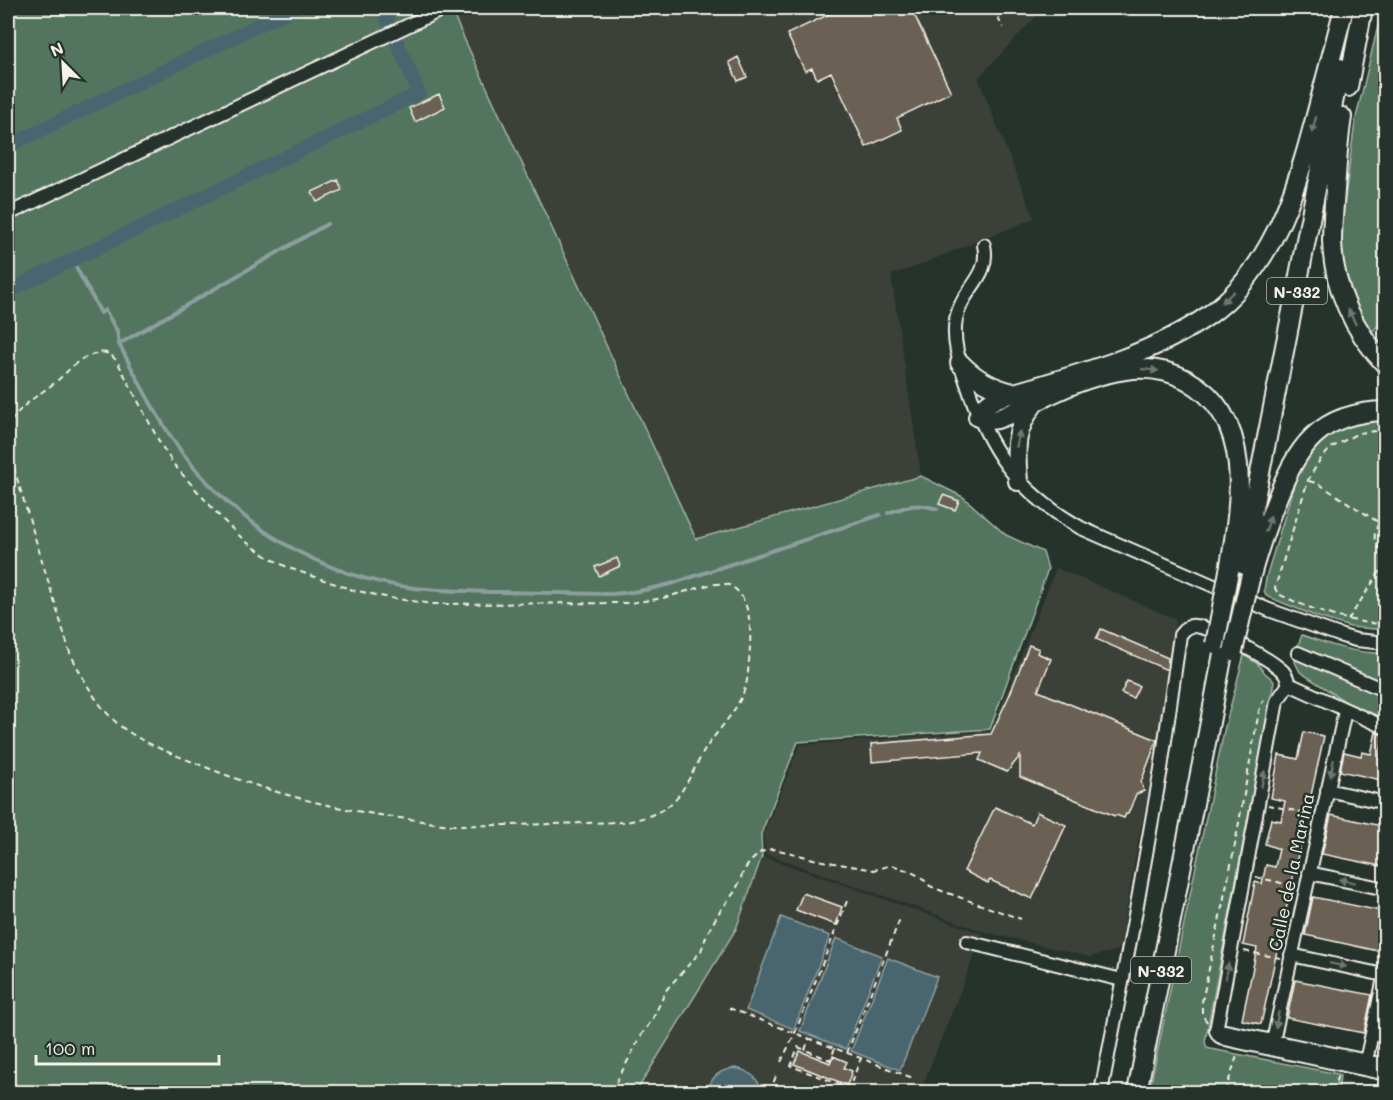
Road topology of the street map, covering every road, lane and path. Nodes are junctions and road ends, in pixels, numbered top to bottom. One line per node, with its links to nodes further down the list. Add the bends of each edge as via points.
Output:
1 (445, 8): 7 (street)
2 (993, 8): 6 (path)
3 (1344, 8): 11 (highway, one-way to 11, via 1290,199 1273,239 1247,277 1210,314 1161,342 1111,363)
4 (1353, 8): 23 (highway, N-332)
5 (1363, 8): 10 (highway, one-way to 5, via 1366,342 1346,307 1338,284 1332,241 1339,139)
6 (1003, 28)
7 (8, 214)
8 (984, 245): 9 (street, via 983,271 956,317 954,330)
9 (960, 363): 11 (highway, via 984,383); 14 (street)
10 (1386, 365)
11 (1013, 393): 14 (highway, via 988,402)
12 (1035, 402): 14 (highway, via 998,419); 18 (highway, one-way to 12, via 1017,436); 23 (highway, one-way to 23, via 1080,382 1138,368 1172,374 1203,391 1227,421 1236,450)
13 (1386, 411): 23 (highway, one-way to 13, via 1292,463 1305,444 1345,416)
14 (978, 417): 18 (street)
15 (8, 426): 15 (path, via 9,452 70,653 99,703 118,724 147,742 273,791 373,815 456,825 626,822 648,817 669,805 684,788 747,684 750,621 745,604 728,584 631,603 433,603 353,590 289,568 245,541 192,487 161,445 110,354 91,354 79,361 30,400)
16 (1386, 430): 17 (path, via 1358,433 1331,448)
17 (1308, 480): 20 (path); 24 (path, via 1275,588 1290,600)
18 (1018, 481): 26 (street, via 1048,508 1081,528 1269,610 1356,640)
19 (1386, 516): 20 (path)
20 (1378, 522): 21 (path, via 1374,538)
21 (1386, 555)
22 (1386, 562): 24 (path)
23 (1239, 575): 27 (highway, N-332)
24 (1348, 621): 25 (path)
25 (1386, 624)
26 (1386, 643)
27 (1224, 648): 38 (highway, N-332); 38 (highway, via 1185,820)
28 (1298, 653): 30 (street)
29 (1288, 684): 32 (street); 40 (street, one-way to 29, via 1277,701); 50 (street, via 1280,668 1213,632 1191,626 1180,635 1161,769)
30 (1386, 691)
31 (1268, 699): 52 (path, via 1259,711 1202,1002 1204,1020)
32 (1345, 711): 33 (street); 34 (street, Calle de la Marina, one-way to 34)
33 (1386, 728)
34 (1327, 790): 35 (street); 37 (street, Calle de la Marina)
35 (1386, 803)
36 (1268, 805): 37 (path)
37 (1322, 816): 39 (street, Calle de la Marina)
38 (1185, 848): 71 (highway, N-332)
39 (1309, 873): 41 (street, Calle de la Marina); 42 (street, one-way to 39)
40 (1245, 875): 41 (path); 52 (street, one-way to 40)
41 (1306, 888): 48 (street, Calle de la Marina)
42 (1386, 890)
43 (847, 901): 53 (path)
44 (901, 916): 58 (path)
45 (1021, 919): 68 (path, via 930,886 916,874 895,866 874,870 766,850 744,870 736,890 707,934 702,951 667,989)
46 (967, 942): 50 (street)
47 (1241, 951): 48 (path)
48 (1291, 958): 49 (street, one-way to 49); 55 (street, Calle de la Marina, one-way to 55)
49 (1385, 972): 61 (street)
50 (1122, 980): 70 (street)
51 (729, 1008): 53 (path)
52 (1216, 1029): 55 (street); 65 (street, via 1225,1039)
53 (795, 1033): 54 (path); 62 (path)
54 (809, 1039): 56 (path); 57 (path)
55 (1273, 1041): 61 (street)
56 (835, 1048): 57 (path, via 830,1059); 58 (path)
57 (805, 1050): 60 (path, via 798,1047 791,1066 849,1088)
58 (847, 1053): 60 (path)
59 (1238, 1053): 72 (path)
60 (861, 1058): 67 (path)
61 (1366, 1061): 63 (street)
62 (781, 1062)
63 (1386, 1065)
64 (1338, 1074): 73 (path)
65 (1386, 1074)
66 (776, 1076): 69 (path)
67 (913, 1078)
68 (610, 1092)
69 (770, 1092)
70 (1101, 1092)
71 (1137, 1092)
72 (1225, 1092)
73 (1333, 1092)

